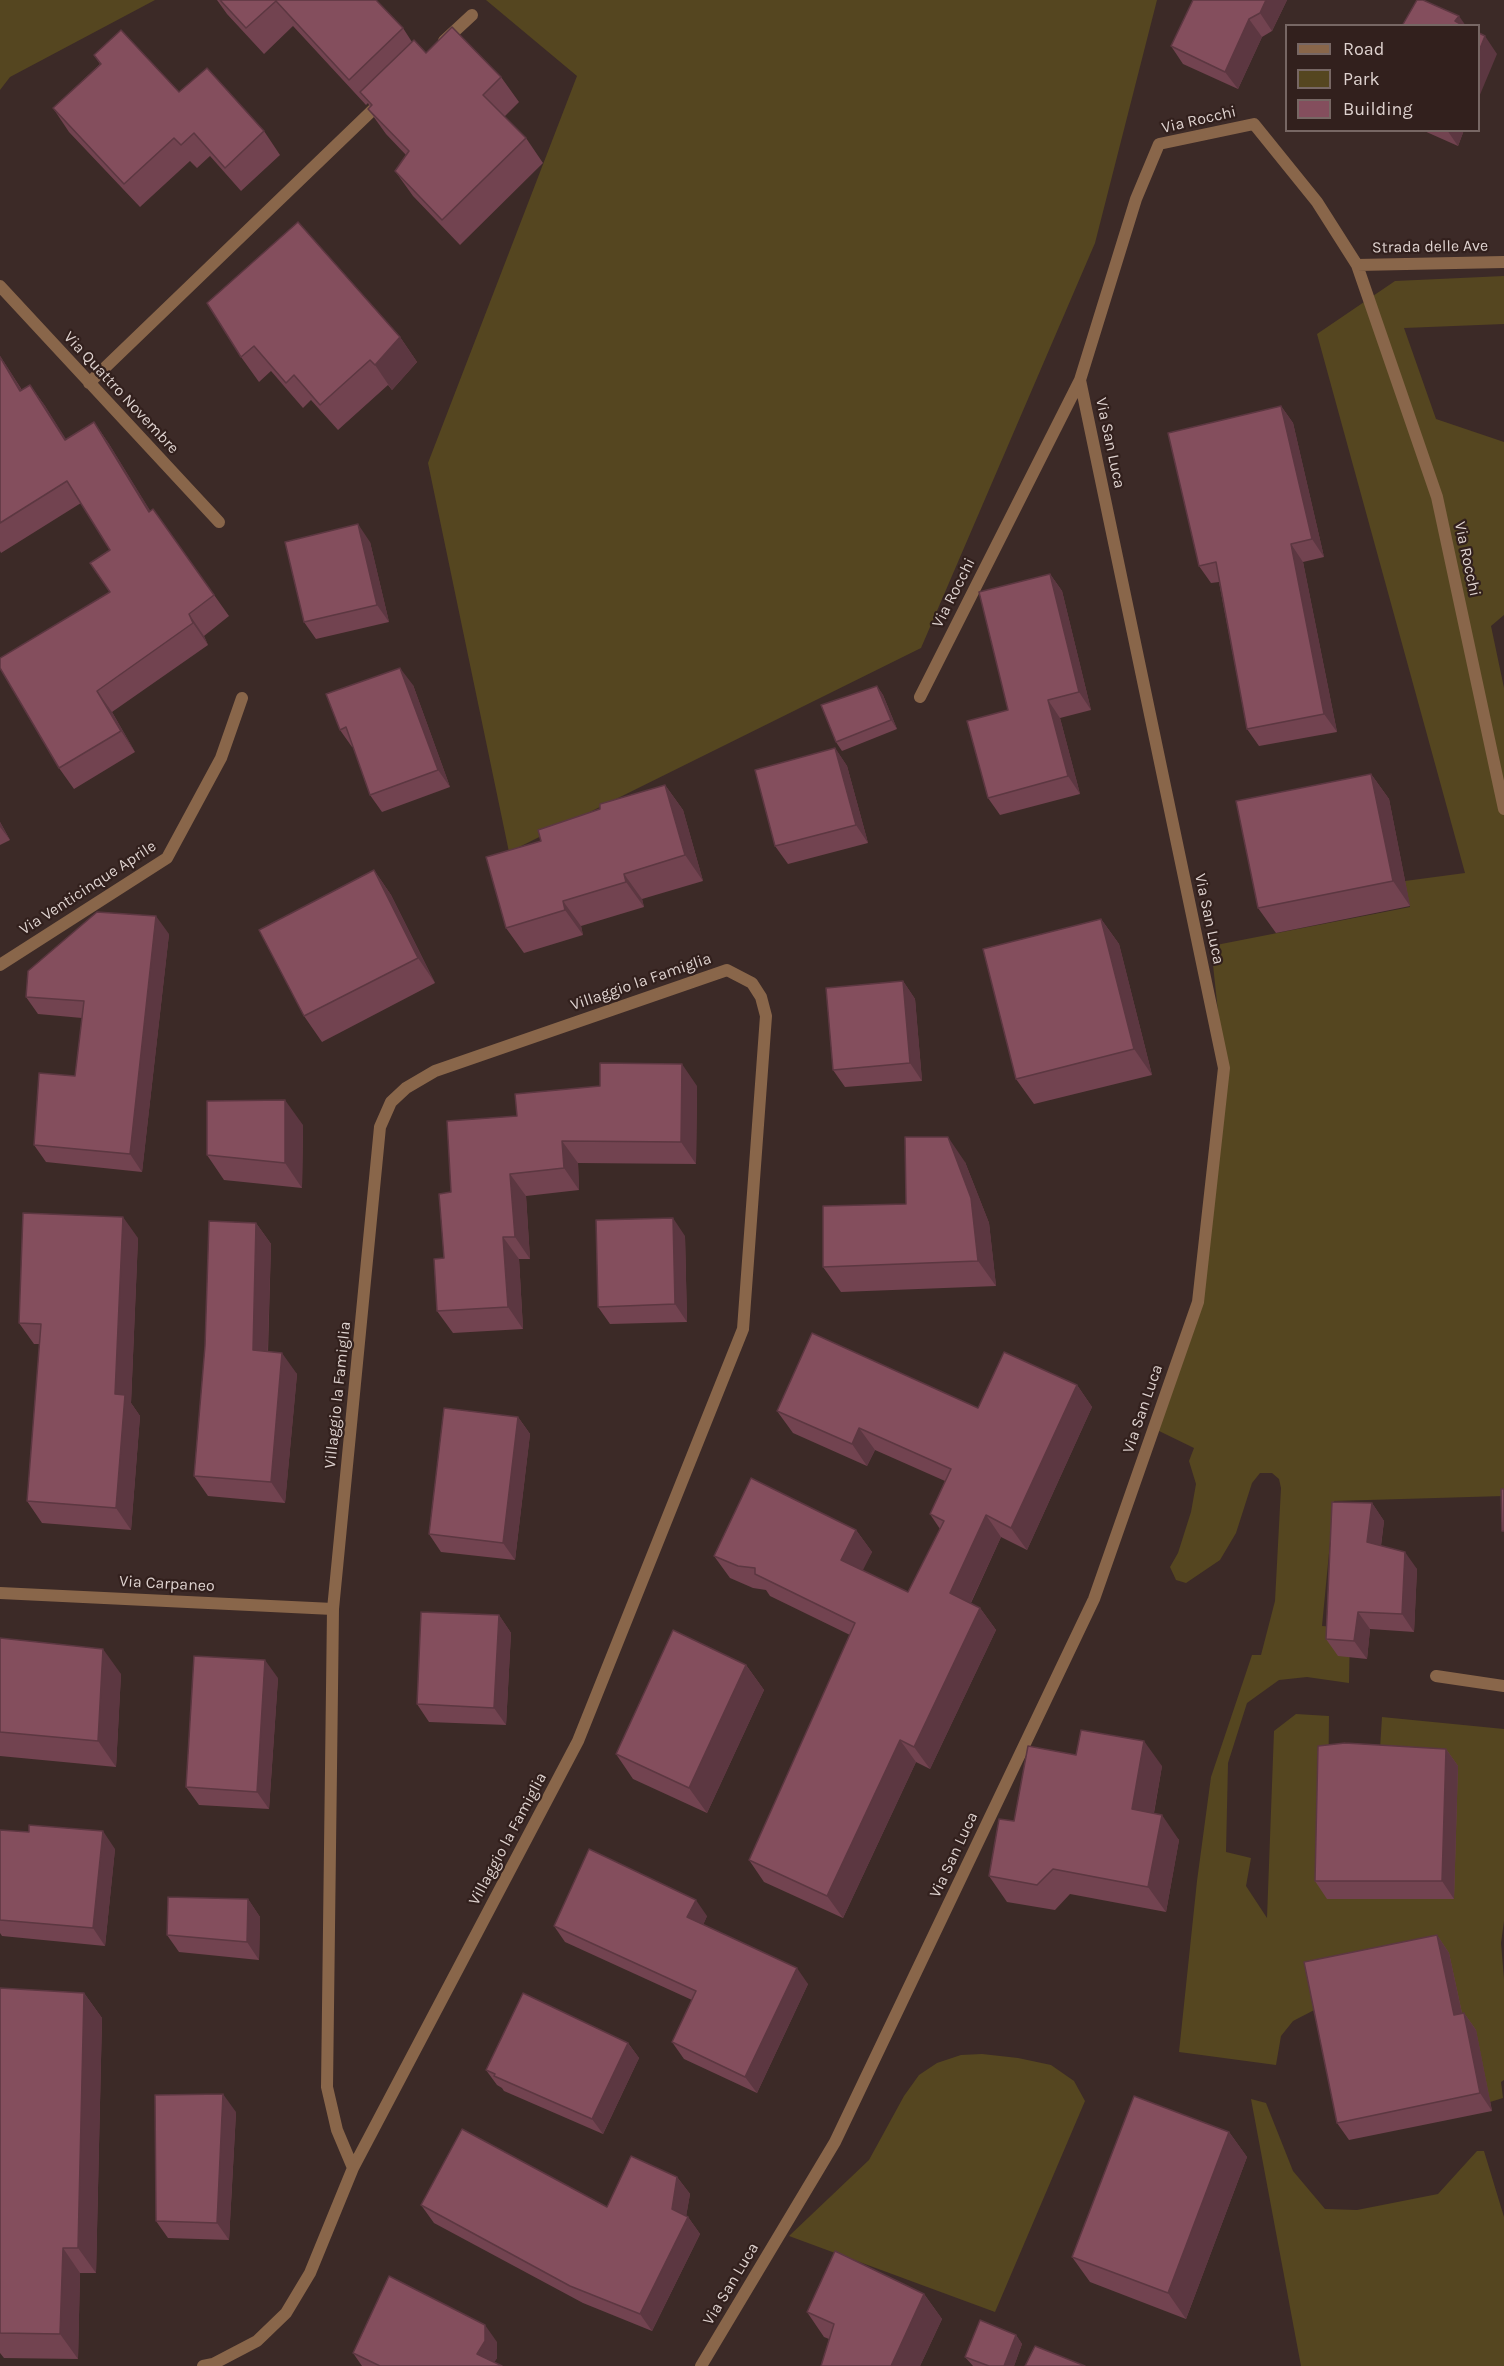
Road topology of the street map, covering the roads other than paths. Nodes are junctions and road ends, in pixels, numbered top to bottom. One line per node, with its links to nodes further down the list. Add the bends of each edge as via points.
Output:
1 (472, 15): 2 (street)
2 (438, 47)
3 (395, 88): 8 (street)
4 (1504, 262): 5 (street, Strada delle Ave)
5 (1357, 265): 7 (street, Via Rocchi, via 1317,202 1254,124 1159,144 1136,199); 12 (street, Via Rocchi, via 1437,497)
6 (0, 286): 8 (street, Via Quattro Novembre)
7 (1080, 380): 11 (street, Via Rocchi); 20 (street, Via San Luca, via 1224,1068 1198,1302 1094,1599 835,2142)
8 (89, 383): 9 (street, Via Quattro Novembre)
9 (219, 522)
10 (242, 698): 13 (street, Via Venticinque Aprile, via 221,758 167,858)
11 (920, 698)
12 (1504, 809)
13 (0, 965)
14 (0, 1593): 15 (street, Via Carpaneo)
15 (333, 1609): 18 (street, Villaggio la Famiglia, via 327,2087 337,2130); 18 (street, Villaggio la Famiglia, via 380,1127 391,1102 435,1071 727,970 752,983 766,1016 743,1329 578,1741)
16 (1436, 1676): 17 (street)
17 (1504, 1686)
18 (353, 2168): 19 (street, via 310,2273 286,2313 258,2341)
19 (203, 2366)
20 (701, 2366)

